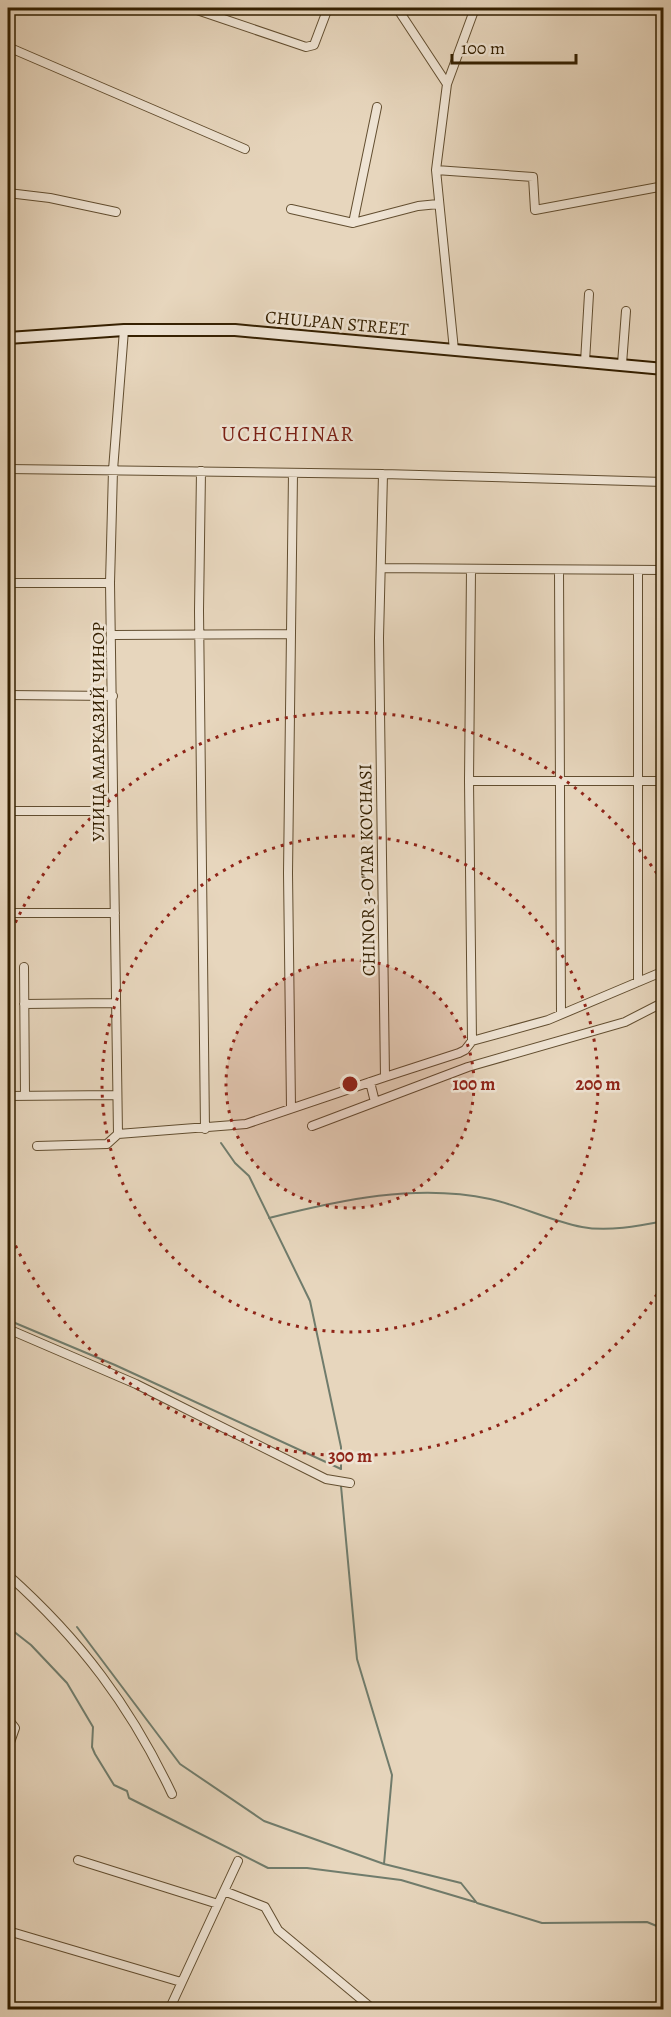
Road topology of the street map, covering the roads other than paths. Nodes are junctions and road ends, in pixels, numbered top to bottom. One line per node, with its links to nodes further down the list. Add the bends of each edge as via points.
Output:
1 (190, 8): 2 (street, via 306,47 314,45)
2 (328, 8)
3 (397, 8): 6 (street)
4 (475, 8): 6 (street)
5 (8, 47): 8 (street)
6 (447, 84): 9 (street)
7 (377, 107): 15 (street)
8 (245, 149)
9 (436, 170): 10 (street, via 533,177 535,210); 12 (street)
10 (663, 186)
11 (8, 193): 14 (street)
12 (438, 204): 15 (street); 20 (street)
13 (291, 209): 15 (street)
14 (116, 213)
15 (353, 223)
16 (589, 294): 21 (street)
17 (626, 311): 22 (street)
18 (124, 330): 19 (main road, CHULPAN STREET); 20 (main road, CHULPAN STREET, via 235,330); 25 (street, УЛИЦА МАРКАЗИЙ ЧИНОР)
19 (8, 338)
20 (454, 350): 21 (main road, CHULPAN STREET)
21 (585, 362): 22 (main road, CHULPAN STREET)
22 (622, 364): 23 (main road, CHULPAN STREET)
23 (663, 367)
24 (8, 469): 25 (street)
25 (113, 470): 26 (street); 36 (street, УЛИЦА МАРКАЗИЙ ЧИНОР)
26 (201, 471): 27 (street); 37 (street)
27 (293, 473): 28 (street); 38 (street)
28 (383, 474): 29 (street); 30 (street, CHINOR 3-O'TAR KO'CHASI)
29 (663, 482)
30 (382, 568): 31 (street); 58 (street, CHINOR 3-O'TAR KO'CHASI, via 379,638)
31 (471, 570): 32 (street); 45 (street)
32 (559, 570): 33 (street); 42 (street)
33 (638, 570): 34 (street); 43 (street)
34 (663, 570)
35 (8, 583): 36 (street)
36 (111, 583): 39 (street, УЛИЦА МАРКАЗИЙ ЧИНОР)
37 (200, 633): 38 (street); 39 (street); 66 (street)
38 (291, 634): 64 (street)
39 (113, 635): 41 (street, УЛИЦА МАРКАЗИЙ ЧИНОР)
40 (8, 695): 41 (street)
41 (114, 696): 47 (street, УЛИЦА МАРКАЗИЙ ЧИНОР)
42 (560, 781): 43 (street); 45 (street); 56 (street)
43 (638, 781): 44 (street); 52 (street)
44 (663, 781)
45 (469, 782): 57 (street)
46 (8, 811): 47 (street)
47 (112, 811): 49 (street, УЛИЦА МАРКАЗИЙ ЧИНОР)
48 (8, 913): 49 (street)
49 (115, 913): 54 (street, УЛИЦА МАРКАЗИЙ ЧИНОР)
50 (24, 967): 55 (street)
51 (663, 971): 52 (street)
52 (638, 982): 56 (street)
53 (663, 1002): 63 (street, via 625,1022 468,1067)
54 (114, 1003): 55 (street); 61 (street, УЛИЦА МАРКАЗИЙ ЧИНОР)
55 (24, 1004): 60 (street)
56 (561, 1013): 57 (street)
57 (472, 1041): 58 (street, via 459,1053)
58 (385, 1077): 59 (street)
59 (370, 1082): 63 (street); 64 (street)
60 (25, 1095): 61 (street); 62 (street)
61 (116, 1095): 67 (street, УЛИЦА МАРКАЗИЙ ЧИНОР)
62 (8, 1096)
63 (375, 1102): 65 (street)
64 (291, 1107): 66 (street, via 246,1124)
65 (312, 1126)
66 (205, 1129): 67 (street)
67 (118, 1134): 68 (street, via 107,1144)
68 (37, 1146)
69 (8, 1329): 70 (street, via 136,1384 326,1479)
70 (350, 1483)
71 (8, 1575): 74 (street, via 82,1648 129,1714)
72 (8, 1719): 73 (street, via 15,1728)
73 (8, 1748)
74 (172, 1794)
75 (78, 1860): 78 (street)
76 (238, 1861): 77 (street)
77 (224, 1891): 78 (street); 82 (street, via 266,1907 278,1930)
78 (218, 1904): 80 (street)
79 (8, 1931): 80 (street)
80 (181, 1982): 81 (street)
81 (169, 2010)
82 (374, 2010)

